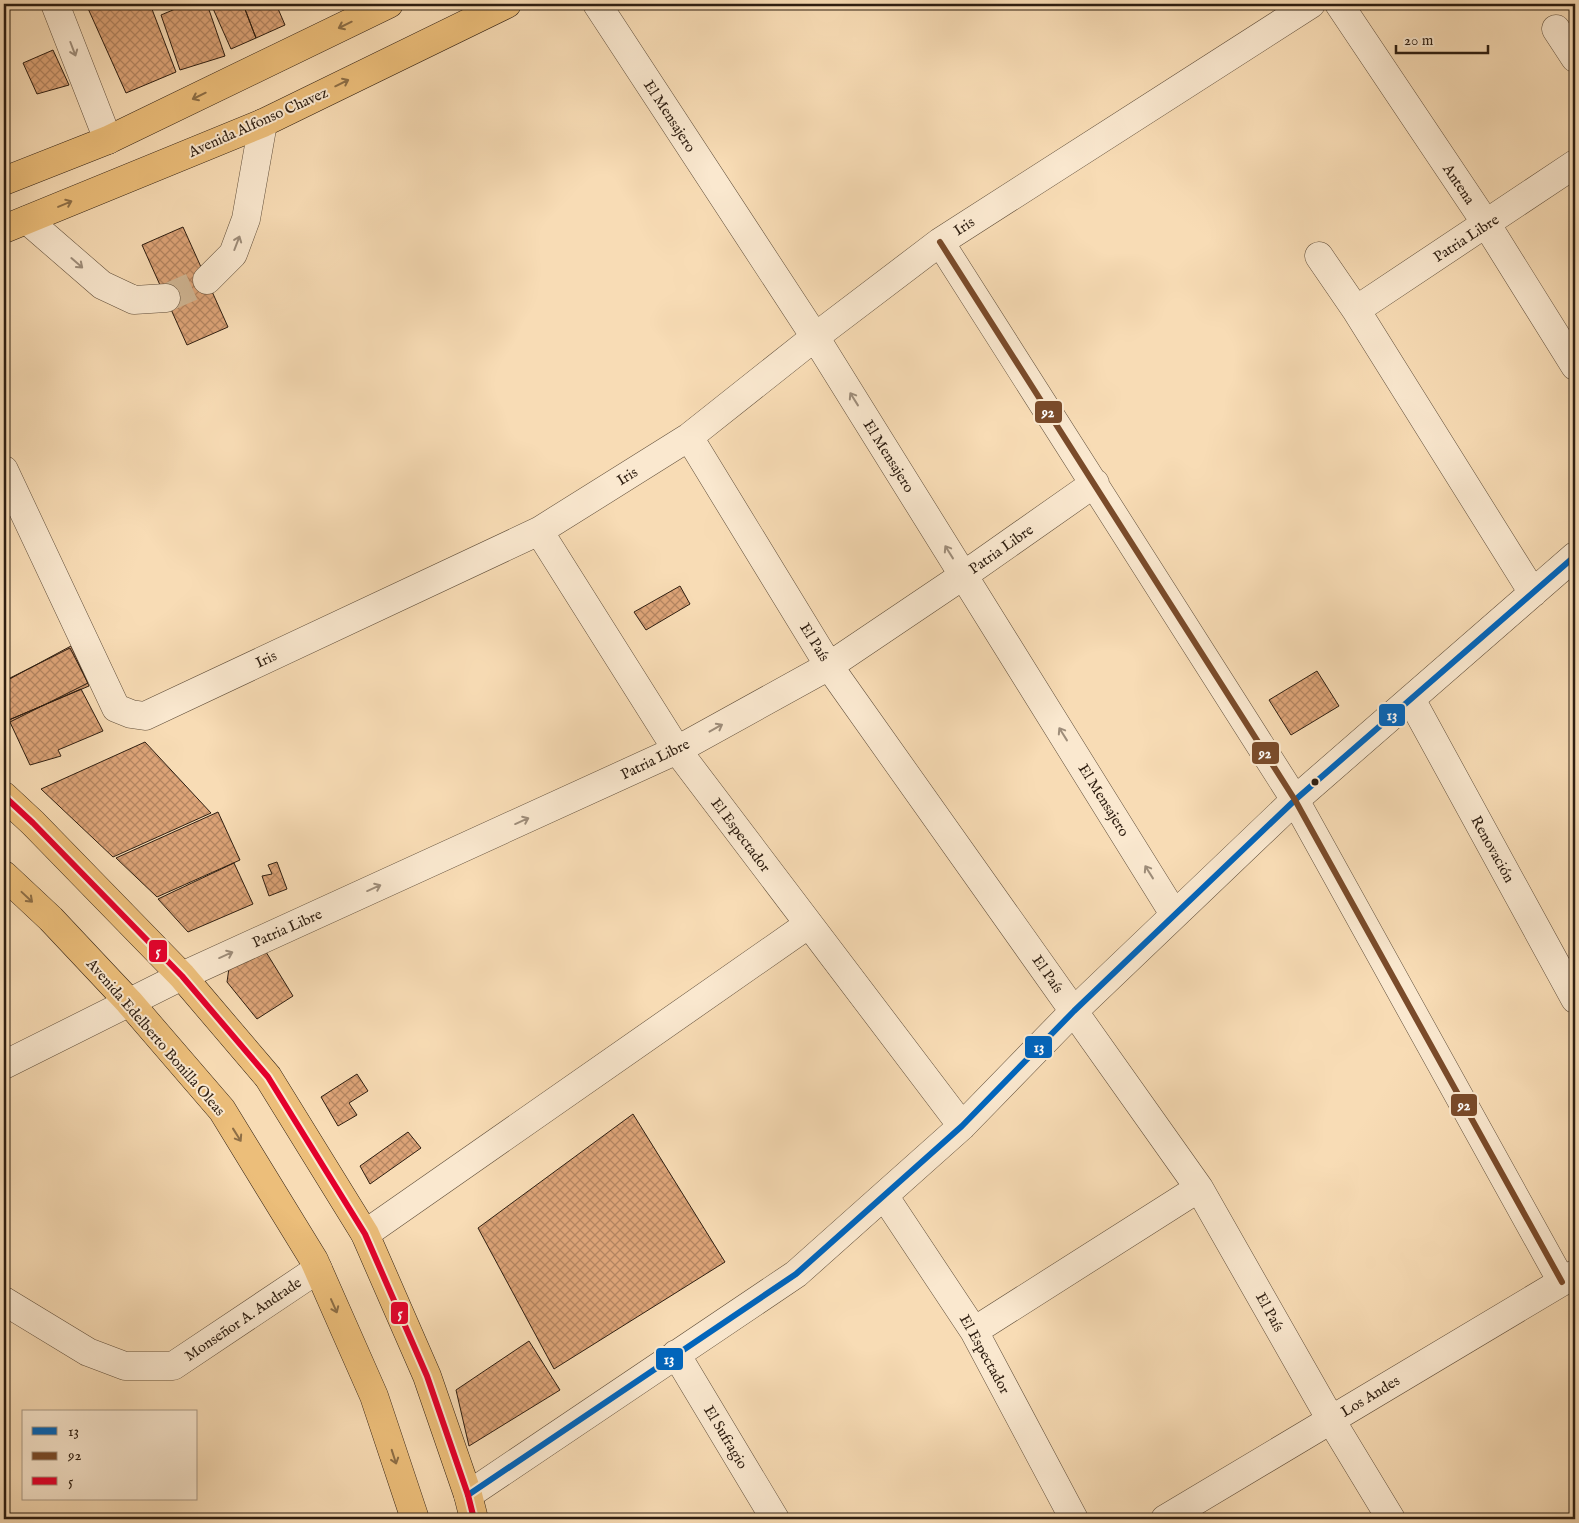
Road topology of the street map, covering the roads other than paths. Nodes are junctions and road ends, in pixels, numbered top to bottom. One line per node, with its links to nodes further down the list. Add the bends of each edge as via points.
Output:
1 (55, 4): 10 (street, one-way to 10)
2 (389, 4): 10 (main road, one-way to 10)
3 (507, 4): 9 (main road, Avenida Alfonso Chavez, one-way to 3)
4 (597, 4): 20 (street, El Mensajero)
5 (1311, 4): 15 (street, Iris)
6 (1339, 4): 14 (street, Antena)
7 (1556, 29): 8 (street)
8 (1575, 58)
9 (263, 123): 13 (main road, Avenida Alfonso Chavez, one-way to 9); 17 (street, one-way to 9, via 232,254 246,219)
10 (108, 140): 12 (main road)
11 (1575, 164): 14 (street, Patria Libre)
12 (4, 181)
13 (15, 225): 18 (street, one-way to 18, via 102,285 134,300)
14 (1487, 225): 19 (street, Patria Libre); 21 (street, Antena)
15 (940, 242): 20 (street, Iris); 24 (street)
16 (1319, 256): 19 (street)
17 (207, 280)
18 (166, 298)
19 (1356, 310): 28 (street)
20 (815, 337): 22 (street, Iris); 27 (street, El Mensajero, one-way to 20)
21 (1575, 366)
22 (689, 437): 25 (street, Iris); 29 (street, El País)
23 (4, 470): 25 (street, Iris, via 116,708 145,716)
24 (1095, 483): 27 (street, Patria Libre); 33 (street)
25 (539, 531): 31 (street, El Espectador)
26 (1575, 556): 28 (street)
27 (964, 575): 29 (street, Patria Libre); 35 (street, El Mensajero, one-way to 27)
28 (1532, 593): 30 (street)
29 (830, 666): 31 (street, Patria Libre, one-way to 29); 40 (street, El País)
30 (1411, 699): 33 (street); 38 (street, Renovación)
31 (677, 750): 36 (street, El Espectador); 37 (street, Patria Libre, one-way to 31)
32 (4, 796): 37 (main road)
33 (1295, 800): 35 (street); 47 (street)
34 (4, 875): 39 (main road, Avenida Edelberto Bonilla Oleas, one-way to 39)
35 (1174, 914): 40 (street)
36 (809, 924): 42 (street, El Espectador); 45 (street)
37 (182, 976): 39 (street, Patria Libre); 45 (main road, via 268,1077)
38 (1575, 999)
39 (129, 1002): 41 (street, Patria Libre); 46 (main road, Avenida Edelberto Bonilla Oleas, one-way to 46, via 222,1110)
40 (1074, 1011): 42 (street); 43 (street, El País)
41 (4, 1065)
42 (962, 1126): 44 (street)
43 (1199, 1188): 49 (street); 51 (street, El País)
44 (885, 1197): 49 (street, El Espectador); 50 (street, via 796,1274)
45 (365, 1234): 52 (main road, via 427,1376)
46 (318, 1269): 48 (street, Monseñor A. Andrade, via 173,1366 125,1366 88,1352); 53 (main road, Avenida Edelberto Bonilla Oleas, one-way to 53, via 374,1396)
47 (1568, 1278): 51 (street, Los Andes)
48 (4, 1301)
49 (974, 1331): 55 (street, El Espectador)
50 (676, 1354): 52 (street); 54 (street, El Sufragio)
51 (1331, 1420): 56 (street, Los Andes); 57 (street, El País)
52 (471, 1507)
53 (415, 1519)
54 (775, 1519)
55 (1074, 1519)
56 (1165, 1519)
57 (1391, 1519)

